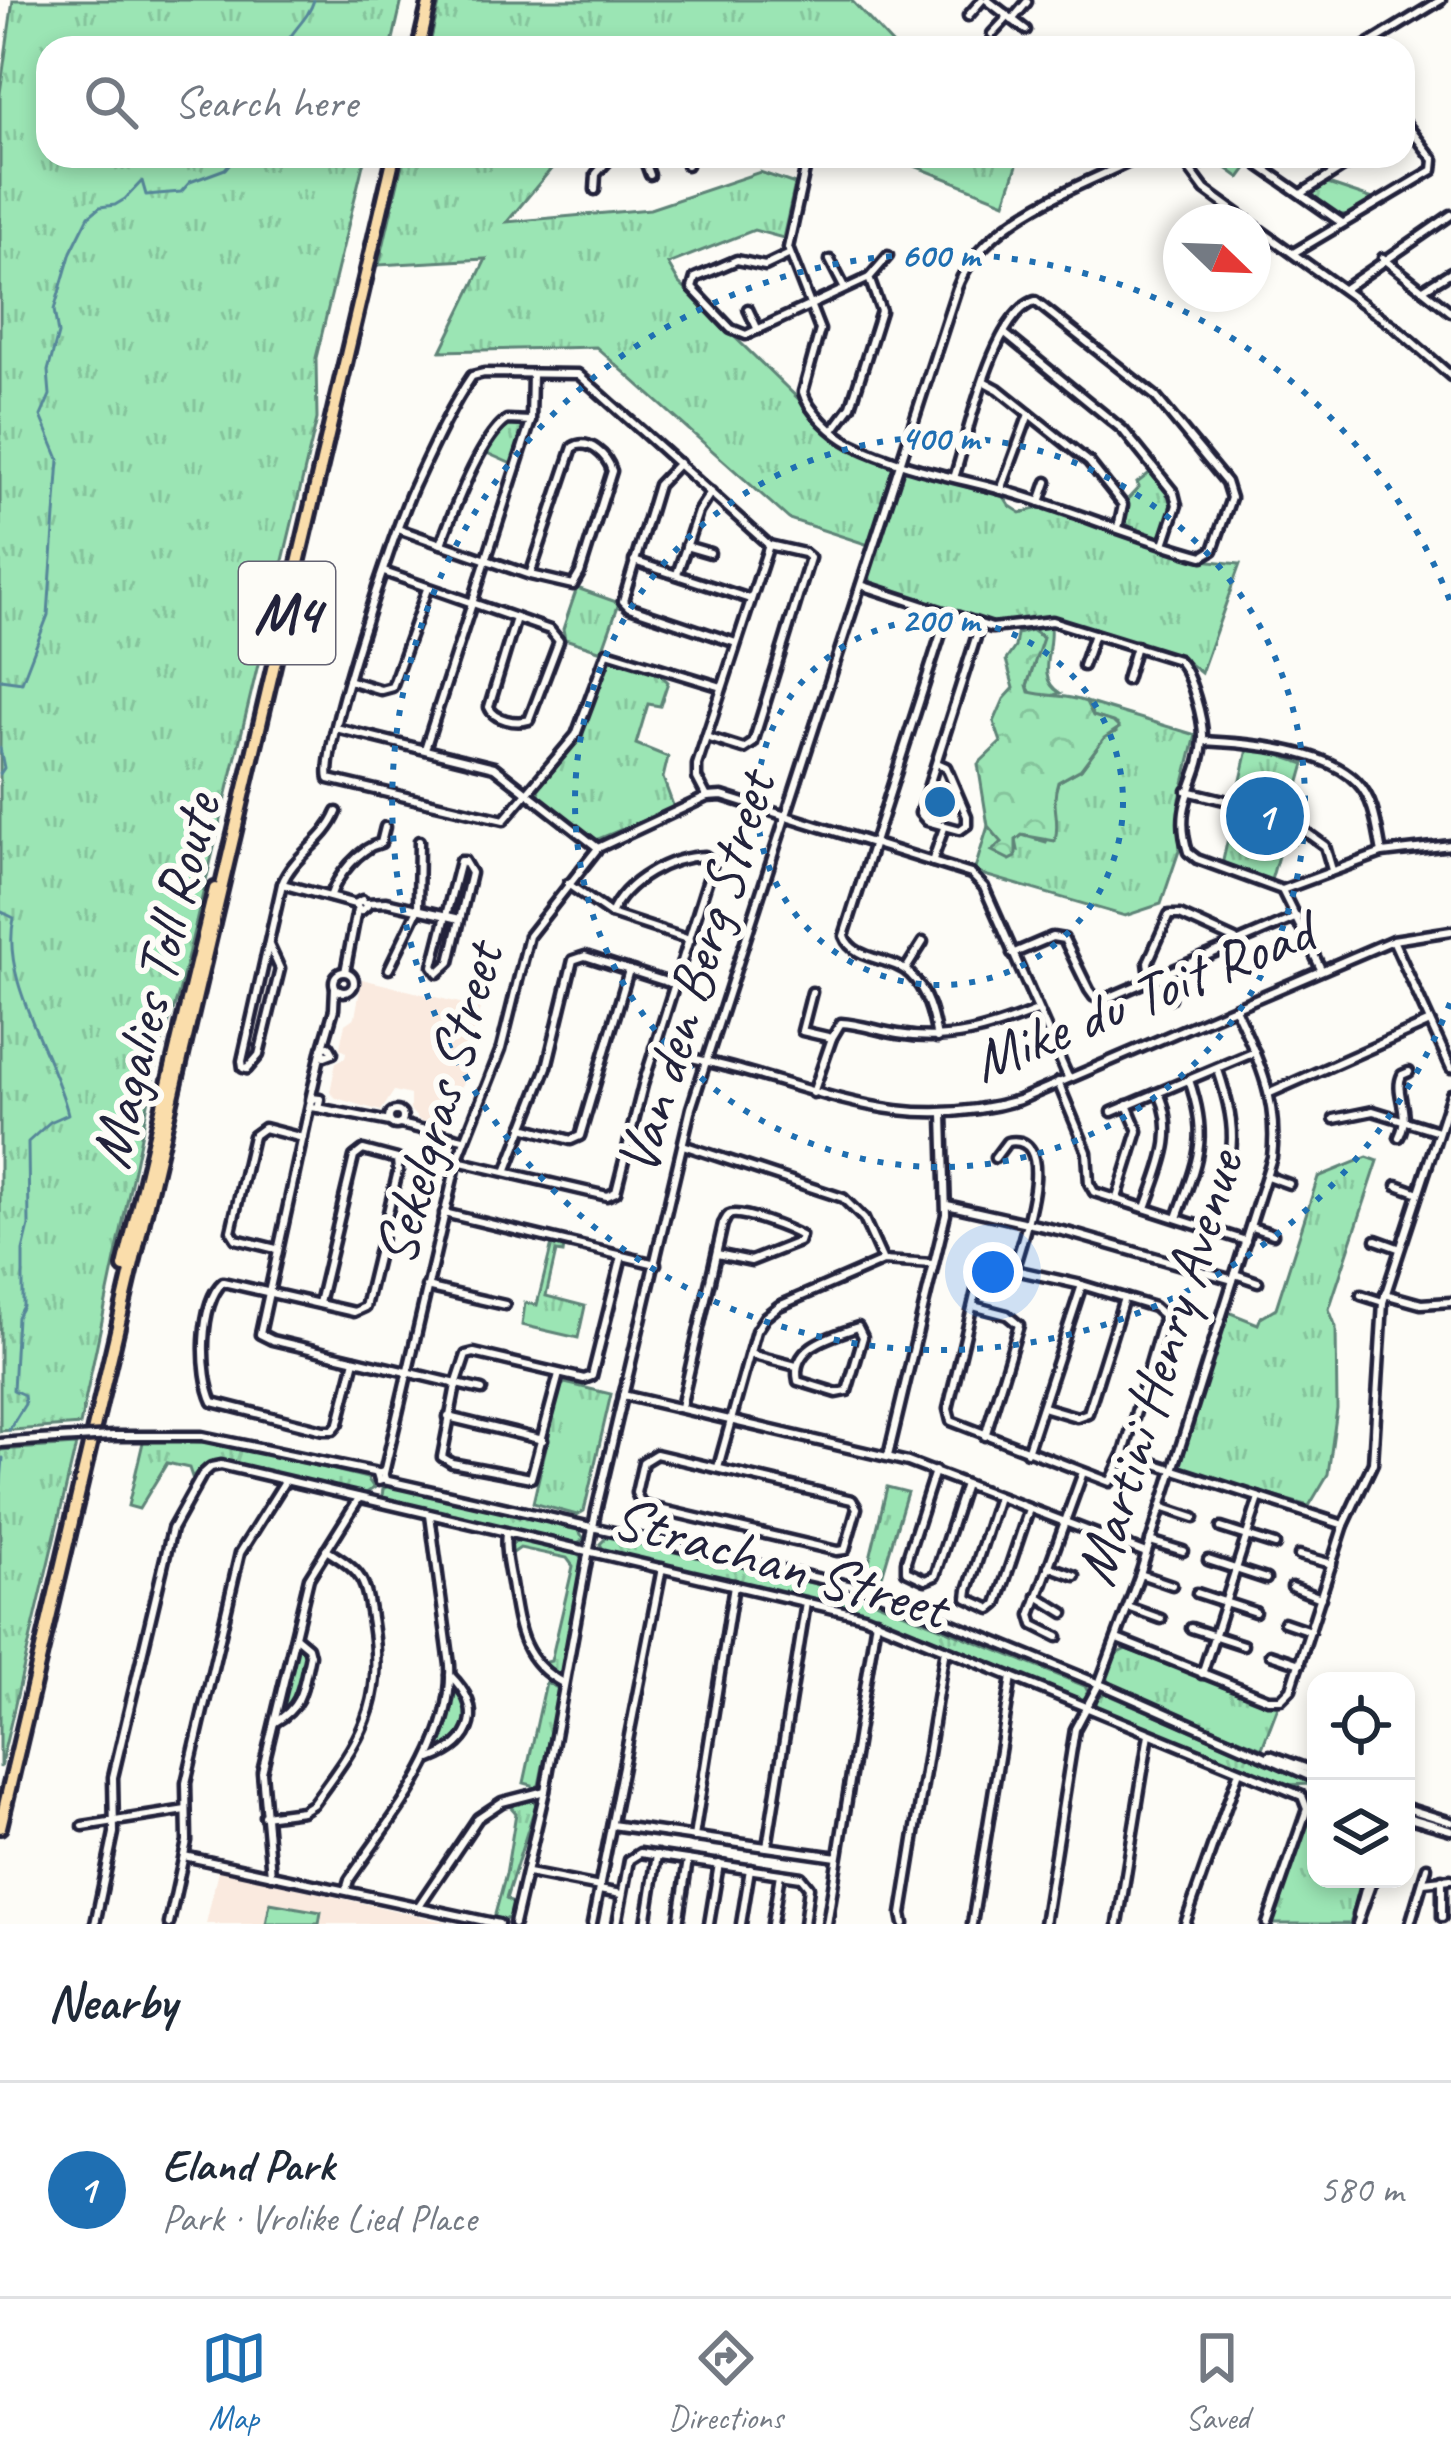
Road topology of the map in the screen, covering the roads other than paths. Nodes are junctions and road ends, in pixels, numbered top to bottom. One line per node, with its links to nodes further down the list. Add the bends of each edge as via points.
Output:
1 (427, 0): 9 (highway)
2 (987, 0): 5 (street); 6 (street)
3 (1441, 0): 10 (street)
4 (1028, 2): 6 (street)
5 (968, 16)
6 (1010, 18): 7 (street); 8 (street)
7 (1026, 31)
8 (992, 34)
9 (418, 36)
10 (1382, 36)
11 (1415, 138): 26 (street, via 1433,170)
12 (387, 168): 290 (highway, Magalies Toll Route / M4)
13 (387, 168): 299 (highway, Magalies Toll Route / M4)
14 (601, 168): 22 (street)
15 (648, 168): 21 (street)
16 (805, 168): 29 (street)
17 (1118, 168): 49 (street, Van den Berg Street, via 1015,220 979,248 957,288)
18 (1189, 168): 24 (street)
19 (1263, 168): 23 (street)
20 (1342, 168): 23 (street)
21 (650, 175)
22 (595, 190)
23 (1302, 194): 26 (street)
24 (1224, 204)
25 (1451, 214): 31 (street)
26 (1342, 224): 28 (street)
27 (1271, 237): 28 (street)
28 (1295, 252): 37 (street)
29 (788, 255): 38 (street); 41 (street, via 765,266 737,260 691,283 734,331)
30 (888, 256): 34 (street)
31 (1383, 258): 36 (street); 37 (street)
32 (830, 260): 35 (street)
33 (1451, 272): 36 (street)
34 (869, 278): 35 (street); 48 (street, via 881,311 851,406)
35 (844, 287): 38 (street)
36 (1425, 288): 40 (street)
37 (1344, 289): 44 (street)
38 (808, 306): 41 (street); 48 (street, via 820,332 804,395)
39 (748, 309): 41 (street)
40 (1451, 312)
41 (758, 330)
42 (1004, 333): 45 (street); 60 (street, via 1123,430 1175,495); 60 (street, via 1028,303 1042,304 1155,396 1226,482 1230,500 1212,552)
43 (532, 374): 47 (street); 50 (street, via 578,374); 57 (street, via 469,379)
44 (1451, 376)
45 (985, 382): 46 (street); 51 (street)
46 (1029, 414): 53 (street); 56 (street, via 1089,462 1119,499)
47 (531, 421): 58 (street, via 507,420 495,430); 63 (street)
48 (834, 429): 49 (street)
49 (900, 460): 51 (street); 68 (street, Van den Berg Street)
50 (679, 463): 54 (street); 64 (street, via 658,485)
51 (954, 478): 53 (street)
52 (1046, 482): 55 (street)
53 (1001, 490): 55 (street)
54 (711, 492): 59 (street); 61 (street)
55 (1040, 503): 56 (street)
56 (1118, 528): 60 (street)
57 (398, 529): 58 (street); 65 (street)
58 (441, 544): 63 (street)
59 (769, 544): 70 (street); 83 (street, via 804,553 811,566 755,741 746,749)
60 (1165, 544)
61 (686, 546): 62 (street); 66 (street)
62 (710, 553)
63 (484, 560): 67 (street); 71 (street)
64 (634, 561): 66 (street); 76 (street, via 626,605)
65 (384, 572): 69 (street); 79 (street)
66 (677, 574): 70 (street)
67 (530, 575): 67 (street, via 567,586 578,578 612,471 591,446 573,447)
68 (860, 585): 72 (street); 92 (street, Van den Berg Street)
69 (427, 589): 71 (street); 79 (street, via 392,687)
70 (751, 599): 76 (street)
71 (471, 603): 73 (street); 85 (street)
72 (947, 615): 74 (street); 97 (street)
73 (516, 619): 73 (street, via 555,632 559,641 533,715 521,722 489,707)
74 (980, 625): 75 (street, via 1052,621); 86 (street)
75 (1094, 634): 77 (street); 78 (street)
76 (736, 643): 81 (street)
77 (1136, 646): 80 (street); 84 (street, via 1184,664)
78 (1083, 666)
79 (348, 680): 82 (street)
80 (1126, 680)
81 (722, 687): 83 (street); 88 (street, via 607,652 576,735)
82 (336, 728): 85 (street); 88 (street, via 326,769 334,782 500,820)
83 (706, 737): 89 (street, via 696,773)
84 (1203, 741): 87 (street); 100 (street, via 1272,746 1341,770 1366,794)
85 (424, 748): 88 (street, via 494,767)
86 (937, 763): 94 (street, via 920,813); 94 (street, via 968,820 960,830)
87 (1187, 791): 90 (street); 105 (street, via 1191,856)
88 (529, 794): 99 (street)
89 (707, 797): 92 (street); 99 (street, Sekelgras Street)
90 (1224, 800)
91 (337, 812): 103 (street)
92 (785, 814): 97 (street); 139 (street, Van den Berg Street)
93 (385, 827): 106 (street, via 381,843 366,849)
94 (944, 828): 101 (street)
95 (1303, 830): 102 (street, via 1325,846)
96 (418, 841): 108 (street)
97 (874, 842): 101 (street); 123 (street, via 845,941)
98 (1451, 845): 100 (street)
99 (598, 848): 104 (street, Sekelgras Street)
100 (1382, 853): 102 (street)
101 (932, 862): 119 (street, via 976,878)
102 (1332, 870): 105 (street)
103 (282, 884): 106 (street); 118 (street)
104 (568, 884): 109 (street); 160 (street, Sekelgras Street, via 529,936 501,1049)
105 (1282, 890): 111 (street)
106 (330, 897): 107 (street)
107 (361, 907): 108 (street, via 377,901); 124 (street)
108 (418, 909): 110 (street); 121 (street)
109 (611, 914): 114 (street); 114 (street, via 637,880 705,856 713,873)
110 (444, 915): 112 (street); 112 (street, via 462,860 471,873); 112 (street, via 438,974 450,962)
111 (1297, 917): 115 (street); 120 (street)
112 (460, 919)
113 (1451, 931): 116 (street, Mike du Toit Road)
114 (690, 940): 126 (street)
115 (1235, 940): 125 (street); 125 (street, via 1169,915 1148,962)
116 (1394, 940): 120 (street, Mike du Toit Road); 134 (street)
117 (923, 942): 123 (street)
118 (268, 944): 118 (street, via 242,1061 244,1070 260,1054 280,968)
119 (1012, 954): 125 (street, via 1064,939 1100,998); 133 (street)
120 (1322, 969): 131 (street, Mike du Toit Road)
121 (388, 970)
122 (629, 970): 126 (street); 156 (street, via 581,1135 571,1140); 156 (street, via 585,956 573,960)
123 (905, 970): 136 (street, via 928,1001)
124 (345, 972): 127 (street); 128 (street, via 354,984)
125 (1154, 976): 130 (street)
126 (676, 985): 137 (street)
127 (335, 987): 128 (street); 132 (street)
128 (345, 992): 132 (street)
129 (812, 992): 135 (street, via 802,1031)
130 (1169, 998)
131 (1235, 1008): 138 (street, Martini Henry Avenue); 143 (street, Mike du Toit Road)
132 (334, 1009): 150 (street)
133 (1036, 1011): 136 (street); 143 (street)
134 (1430, 1022): 140 (street); 148 (street)
135 (832, 1038): 136 (street, via 847,1022); 146 (street)
136 (938, 1038)
137 (654, 1048): 139 (street, Mike du Toit Road); 164 (street, via 614,1193)
138 (1255, 1052): 141 (street); 148 (street, Martini Henry Avenue)
139 (707, 1061): 146 (street, Mike du Toit Road); 161 (street, Van den Berg Street)
140 (1451, 1068)
141 (1218, 1070): 144 (street); 175 (street, via 1234,1151)
142 (1409, 1072): 155 (street, via 1397,1084)
143 (1068, 1077): 145 (street, Mike du Toit Road)
144 (1189, 1080): 147 (street); 173 (street, via 1202,1142)
145 (1058, 1082): 153 (street, Mike du Toit Road, via 1007,1103); 169 (street, via 1088,1152 1090,1188)
146 (813, 1093): 153 (street, Mike du Toit Road, via 888,1112)
147 (1159, 1093): 151 (street); 171 (street, via 1168,1142)
148 (1270, 1093): 165 (street, Martini Henry Avenue)
149 (1451, 1094): 157 (street)
150 (316, 1103): 159 (street); 160 (street)
151 (1127, 1105): 152 (street); 169 (street, via 1138,1131)
152 (1112, 1112)
153 (943, 1115): 170 (street)
154 (1334, 1119): 155 (street, via 1372,1112)
155 (1405, 1120): 157 (street); 158 (street)
156 (523, 1127): 164 (street)
157 (1438, 1131): 168 (street)
158 (1399, 1137)
159 (303, 1138): 181 (street); 181 (street, via 264,1128 253,1136 231,1231)
160 (463, 1139): 163 (street, Sekelgras Street)
161 (682, 1145): 184 (street, via 843,1198 864,1219); 185 (street, Van den Berg Street)
162 (995, 1158): 174 (street, via 1014,1140 1034,1157)
163 (457, 1161): 164 (street); 172 (street, Sekelgras Street)
164 (506, 1172)
165 (1267, 1177): 166 (street); 176 (street, Martini Henry Avenue)
166 (1289, 1184)
167 (1397, 1185): 168 (street)
168 (1417, 1193): 180 (street)
169 (1117, 1198): 171 (street)
170 (947, 1205): 174 (street); 186 (street)
171 (1146, 1208): 173 (street)
172 (444, 1214): 183 (street); 191 (street, Sekelgras Street)
173 (1177, 1218): 175 (street)
174 (1026, 1222): 187 (street); 188 (street)
175 (1207, 1227): 179 (street)
176 (1250, 1227): 177 (street); 179 (street, Martini Henry Avenue)
177 (1273, 1234)
178 (1376, 1240): 180 (street)
179 (1246, 1241): 188 (street, Martini Henry Avenue)
180 (1398, 1247): 195 (street)
181 (276, 1250): 192 (street)
182 (716, 1254): 182 (street, via 731,1214 801,1236 756,1260); 209 (street)
183 (622, 1256): 185 (street); 204 (street, via 590,1377)
184 (883, 1261): 186 (street); 200 (street, via 779,1306 760,1323)
185 (656, 1264): 207 (street, Van den Berg Street)
186 (934, 1264): 217 (street)
187 (1014, 1268): 190 (street); 199 (street, via 983,1266)
188 (1234, 1277): 189 (street); 219 (street, Martini Henry Avenue)
189 (1258, 1282)
190 (1082, 1285): 194 (street); 208 (street)
191 (426, 1287): 198 (street); 203 (street, Sekelgras Street)
192 (266, 1291): 197 (street); 201 (street, via 263,1337); 201 (street, via 223,1282 217,1288 204,1345 213,1402 333,1430)
193 (1361, 1295): 195 (street)
194 (1124, 1298): 208 (street, via 1088,1413); 216 (street, via 1161,1311 1165,1322)
195 (1384, 1298): 196 (street); 235 (street, via 1374,1459)
196 (1451, 1302)
197 (319, 1303): 197 (street, via 354,1156 391,1156 398,1171 367,1304 354,1312)
198 (505, 1305)
199 (973, 1306): 212 (street, via 949,1416); 212 (street, via 1019,1325)
200 (750, 1354): 202 (street); 211 (street)
201 (355, 1360): 203 (street)
202 (796, 1366): 202 (street, via 810,1347 862,1330 844,1393 801,1383)
203 (407, 1371): 205 (street); 222 (street, Sekelgras Street)
204 (559, 1374): 205 (street, via 470,1353); 213 (street)
205 (456, 1384): 206 (street); 210 (street)
206 (482, 1390)
207 (623, 1395): 209 (street); 234 (street, Van den Berg Street)
208 (1043, 1406): 215 (street)
209 (681, 1407): 211 (street)
210 (448, 1417): 213 (street); 213 (street, via 443,1458 531,1478)
211 (732, 1420): 217 (street); 218 (street)
212 (985, 1436): 215 (street)
213 (543, 1440)
214 (0, 1443): 222 (street, Strachan Street, bridge, via 202,1436)
215 (1028, 1452): 221 (street)
216 (1124, 1454): 219 (street); 221 (street, via 1110,1482)
217 (889, 1456): 220 (street)
218 (718, 1468): 218 (street, via 855,1502 847,1548 636,1498 649,1455)
219 (1173, 1469): 227 (street); 229 (street, Martini Henry Avenue)
220 (935, 1471): 224 (street); 224 (street, via 906,1561 911,1575 934,1576)
221 (1082, 1475): 233 (street)
222 (381, 1476): 228 (street, Sekelgras Street); 234 (street, Strachan Street)
223 (286, 1480): 226 (street, Strachan Street); 291 (street, via 242,1547); 295 (street, Strachan Street, via 211,1467 184,1501 113,1777)
224 (965, 1484): 225 (street)
225 (998, 1497): 230 (street); 230 (street, via 968,1590 973,1604 997,1604)
226 (359, 1498): 228 (street, Strachan Street); 241 (street)
227 (1259, 1498): 235 (street); 238 (street)
228 (374, 1501): 231 (street, Strachan Street)
229 (1161, 1507): 232 (street); 239 (street, Martini Henry Avenue)
230 (1029, 1509): 233 (street)
231 (430, 1515): 237 (street, Strachan Street); 279 (street)
232 (1194, 1518)
233 (1064, 1523): 244 (street); 248 (street)
234 (594, 1525): 242 (street, Van den Berg Street); 282 (street, Strachan Street, via 870,1590)
235 (1345, 1525): 247 (street)
236 (1221, 1528): 238 (street)
237 (506, 1533): 242 (street, Strachan Street); 281 (street, via 522,1642 540,1669)
238 (1247, 1536): 240 (street); 250 (street)
239 (1150, 1541): 243 (street); 244 (street, Martini Henry Avenue)
240 (1275, 1545)
241 (326, 1550): 270 (street, via 309,1578); 293 (street, via 367,1587 376,1688 360,1736 313,1804)
242 (589, 1551): 249 (street, Strachan Street); 281 (street, Van den Berg Street)
243 (1183, 1551)
244 (1146, 1553): 251 (street, Martini Henry Avenue)
245 (1299, 1555): 247 (street)
246 (1208, 1560): 250 (street)
247 (1332, 1564): 259 (street)
248 (1048, 1566): 252 (street); 258 (street)
249 (662, 1568): 255 (street, Strachan Street); 296 (street)
250 (1237, 1570): 253 (street); 261 (street)
251 (1140, 1574): 254 (street); 262 (street, Martini Henry Avenue)
252 (1075, 1576)
253 (1266, 1579)
254 (1172, 1585)
255 (734, 1586): 260 (street, Strachan Street); 300 (street)
256 (1292, 1588): 259 (street)
257 (1197, 1593): 261 (street)
258 (1036, 1596): 263 (street); 272 (street, via 1032,1623)
259 (1321, 1598): 269 (street)
260 (806, 1603): 266 (street, Strachan Street); 301 (street)
261 (1227, 1603): 264 (street); 271 (street)
262 (1128, 1607): 265 (street); 273 (street, Martini Henry Avenue)
263 (1064, 1612)
264 (1255, 1612)
265 (1161, 1619)
266 (876, 1620): 275 (street, Strachan Street); 304 (street)
267 (1283, 1622): 269 (street)
268 (1191, 1628): 271 (street)
269 (1310, 1631): 277 (street)
270 (295, 1636): 284 (street); 284 (street, via 309,1659 297,1706)
271 (1216, 1636): 274 (street); 278 (street)
272 (1058, 1637)
273 (1117, 1639): 278 (street); 282 (street, Martini Henry Avenue)
274 (1243, 1645)
275 (945, 1648): 280 (street, Strachan Street); 333 (street)
276 (1270, 1654): 277 (street)
277 (1300, 1664): 278 (street, via 1289,1693 1276,1700)
278 (1202, 1674)
279 (450, 1675): 286 (street); 286 (street, via 471,1705 468,1730)
280 (1012, 1677): 283 (street, Strachan Street); 334 (street)
281 (565, 1684): 289 (street, Van den Berg Street)
282 (1099, 1684): 283 (street, Martini Henry Avenue); 288 (street, Strachan Street)
283 (1087, 1707): 285 (street, Strachan Street); 335 (street, Martini Henry Avenue, via 1073,1739)
284 (275, 1722): 293 (street, via 261,1778)
285 (1149, 1734): 287 (street, Strachan Street); 336 (street)
286 (431, 1759): 316 (street)
287 (1239, 1771): 337 (street); 338 (street, Strachan Street, via 1306,1802)
288 (1307, 1771)
289 (544, 1791): 309 (street, Van den Berg Street); 318 (street, via 478,1818)
290 (0, 1796)
291 (186, 1810): 295 (street); 303 (street)
292 (1415, 1812): 298 (street)
293 (264, 1816): 311 (street)
294 (1415, 1819): 298 (street)
295 (115, 1820): 297 (street); 320 (street)
296 (612, 1825): 300 (street); 315 (street)
297 (83, 1826)
298 (1451, 1826)
299 (0, 1827)
300 (694, 1837): 301 (street)
301 (766, 1846): 304 (street)
302 (657, 1855): 305 (street); 317 (street, via 630,1857); 326 (street)
303 (184, 1856): 311 (street); 321 (street)
304 (837, 1857): 332 (street)
305 (688, 1860): 306 (street); 327 (street)
306 (719, 1864): 308 (street); 328 (street)
307 (1427, 1867): 313 (street)
308 (750, 1869): 310 (street); 329 (street)
309 (528, 1873): 315 (street); 323 (street, Van den Berg Street)
310 (780, 1874): 330 (street); 331 (street, via 807,1881)
311 (271, 1875): 316 (street)
312 (1447, 1879): 313 (street); 319 (street)
313 (1424, 1882): 340 (street)
314 (1368, 1888): 339 (street)
315 (599, 1889): 317 (street); 324 (street)
316 (346, 1890): 318 (street)
317 (621, 1894): 325 (street)
318 (418, 1906): 322 (street)
319 (1442, 1917)
320 (95, 1924)
321 (169, 1924)
322 (499, 1924)
323 (514, 1924)
324 (592, 1924)
325 (617, 1924)
326 (646, 1924)
327 (678, 1924)
328 (710, 1924)
329 (741, 1924)
330 (772, 1924)
331 (803, 1924)
332 (827, 1924)
333 (904, 1924)
334 (972, 1924)
335 (1044, 1924)
336 (1118, 1924)
337 (1185, 1924)
338 (1267, 1924)
339 (1357, 1924)
340 (1409, 1924)

